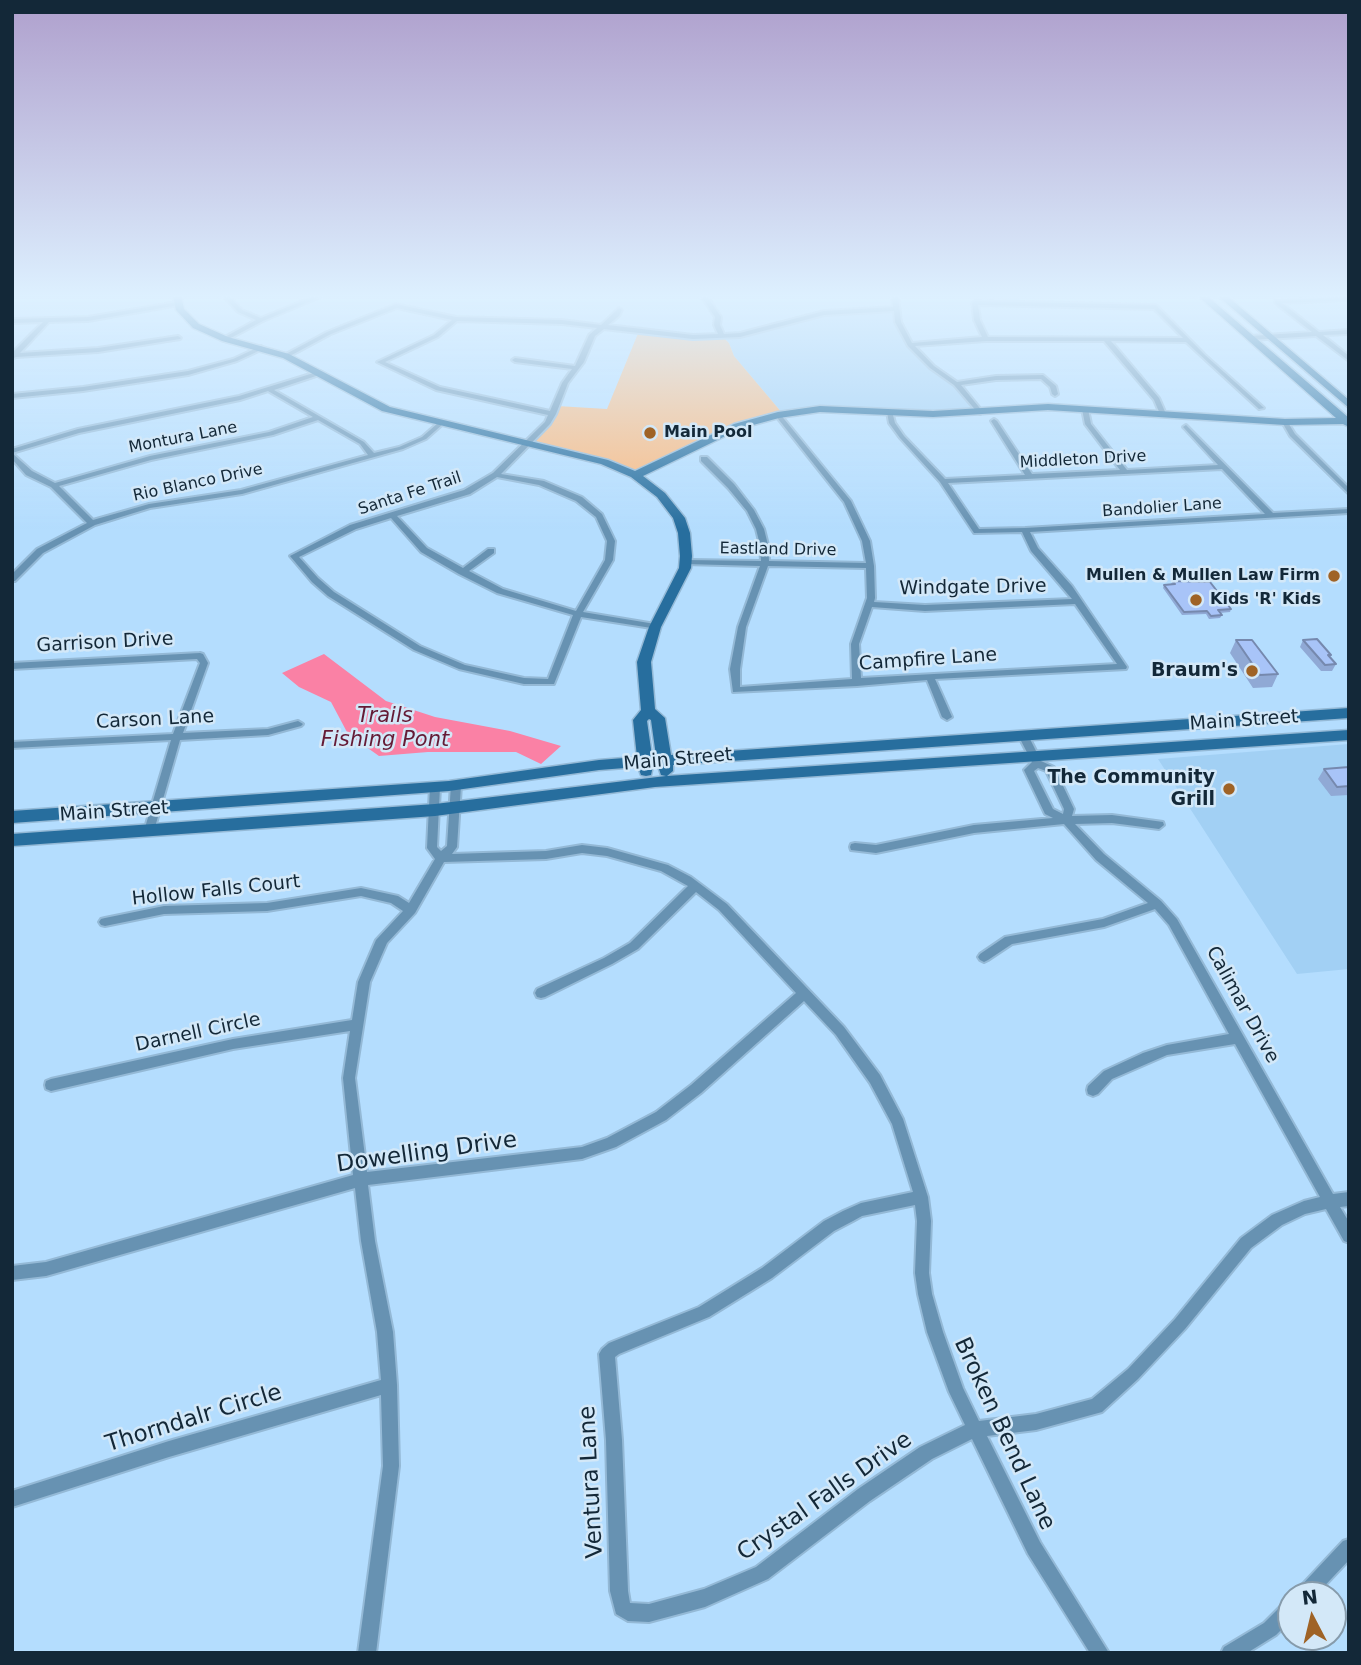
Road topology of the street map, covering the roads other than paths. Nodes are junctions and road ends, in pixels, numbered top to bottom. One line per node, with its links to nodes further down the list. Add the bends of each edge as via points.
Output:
1 (183, 374): 14 (street)
2 (318, 374): 12 (street)
3 (321, 374): 27 (main road, via 386,409)
4 (404, 374): 20 (street, via 438,389)
5 (572, 374): 20 (street, Santa Fe Trail)
6 (941, 374): 11 (street)
7 (1135, 374): 21 (street, via 1157,399)
8 (1225, 374): 16 (street)
9 (1292, 374): 26 (main road)
10 (1312, 374): 15 (main road)
11 (956, 384): 13 (street, via 1043,377); 19 (street)
12 (270, 390): 23 (street); 30 (street, via 78,431)
13 (1055, 394)
14 (12, 396)
15 (1349, 405)
16 (1261, 408)
17 (1085, 409): 19 (main road); 21 (main road); 34 (street, via 1088,424)
18 (890, 412): 19 (main road); 22 (main road, via 820,409); 38 (street, via 902,437)
19 (980, 412)
20 (553, 414): 29 (street, Santa Fe Trail)
21 (1163, 414): 25 (main road)
22 (778, 415): 36 (main road, via 723,432); 49 (street, via 853,510)
23 (318, 418): 31 (street, via 362,443); 39 (street, Montura Lane, via 271,434 150,458)
24 (994, 421): 37 (street)
25 (1285, 422): 26 (main road); 40 (street, via 1292,435)
26 (1348, 422)
27 (440, 424): 29 (main road); 31 (street, Rio Blanco Drive, via 418,442)
28 (1186, 427): 33 (street)
29 (528, 444): 35 (street, Santa Fe Trail); 36 (main road, via 589,457)
30 (12, 453): 39 (street, via 29,472)
31 (373, 456): 44 (street, Rio Blanco Drive, via 242,492 149,506)
32 (704, 459): 48 (street, via 750,510 760,529)
33 (1225, 467): 34 (street, Middleton Drive); 42 (street)
34 (1125, 472): 37 (street, Middleton Drive)
35 (496, 475): 43 (street, Santa Fe Trail, via 467,492); 54 (street, via 571,494 604,523 611,541 610,560)
36 (635, 475): 47 (main road, via 661,495 679,518)
37 (1029, 476): 38 (street, Middleton Drive)
38 (943, 481): 45 (street, Bandolier Lane, via 977,531)
39 (54, 485): 44 (street)
40 (1349, 492)
41 (1349, 511): 42 (street, Bandolier Lane)
42 (1269, 515): 45 (street, Bandolier Lane)
43 (393, 516): 50 (street, via 424,550); 54 (street, Santa Fe Trail, via 353,527 294,556 331,594 417,648 462,667 524,681 551,682)
44 (92, 523): 51 (street, Rio Blanco Drive, via 40,551)
45 (1025, 530): 52 (street, via 1034,550)
46 (491, 551): 50 (street)
47 (685, 562): 48 (street, Eastland Drive); 55 (main road)
48 (765, 563): 49 (street, Eastland Drive); 58 (street, Campfire Lane, via 743,627 736,690)
49 (870, 566): 53 (street)
50 (462, 572): 54 (street, via 500,591)
51 (12, 579)
52 (1078, 600): 53 (street, Windgate Drive, via 925,608); 57 (street, Campfire Lane, via 1123,667)
53 (868, 604): 58 (street, via 855,644)
54 (578, 614): 55 (street)
55 (655, 627): 59 (main road, via 644,662)
56 (12, 666): 64 (street, Garrison Drive, via 200,656 204,663)
57 (930, 677): 58 (street, Campfire Lane); 61 (street)
58 (857, 683)
59 (648, 711): 70 (main road, via 657,718); 71 (main road, via 640,720)
60 (1349, 713): 62 (main road, Main Street)
61 (947, 717)
62 (1244, 721): 65 (main road, Main Street); 67 (main road)
63 (298, 724): 64 (street, Carson Lane, via 268,732)
64 (177, 735): 68 (street, Carson Lane); 76 (street)
65 (1023, 735): 69 (street, Calimar Drive); 70 (main road, Main Street)
66 (1349, 735): 67 (main road, Main Street)
67 (1260, 742): 69 (main road, Main Street)
68 (12, 745)
69 (1035, 760): 72 (main road, Main Street); 80 (street, Calimar Drive, via 1049,769 1069,809); 80 (street, Calimar Drive, via 1029,770 1034,782 1049,811)
70 (664, 761): 71 (main road, Main Street); 72 (main road)
71 (645, 762): 73 (main road); 74 (main road, Main Street)
72 (668, 781): 73 (main road, Main Street)
73 (647, 783): 77 (main road, Main Street)
74 (456, 785): 75 (main road, Main Street); 77 (street)
75 (435, 787): 76 (main road, Main Street); 78 (street)
76 (156, 806): 79 (main road, Main Street); 82 (street)
77 (455, 808): 78 (main road, Main Street); 85 (street, via 452,847)
78 (435, 810): 82 (main road, Main Street); 85 (street, via 432,848)
79 (12, 817)
80 (1066, 820): 81 (street); 84 (street, via 974,830 876,849); 87 (street, Calimar Drive, via 1100,857)
81 (1159, 825)
82 (149, 831): 83 (main road, Main Street)
83 (12, 840)
84 (855, 847)
85 (441, 858): 86 (street, Broken Bend Lane, via 596,850 664,868); 88 (street)
86 (695, 886): 91 (street, Broken Bend Lane, via 723,907); 92 (street, via 634,946)
87 (1157, 904): 90 (street, via 1104,923 1009,940); 94 (street, Calimar Drive, via 1179,931)
88 (411, 910): 89 (street, Hollow Falls Court, via 394,899 361,892 280,905 164,910); 93 (street, via 382,940 373,957)
89 (105, 922)
90 (984, 957)
91 (804, 992): 97 (street, Dowelling Drive, via 696,1089 661,1116 611,1143 570,1155); 98 (street, Broken Bend Lane, via 840,1031 891,1108)
92 (541, 993)
93 (355, 1025): 95 (street, Darnell Circle, via 243,1042); 97 (street, via 349,1078)
94 (1238, 1038): 96 (street, via 1147,1057 1108,1075); 100 (street, Calimar Drive)
95 (51, 1085)
96 (1093, 1090)
97 (362, 1179): 102 (street, Dowelling Drive, via 47,1269); 103 (street)
98 (921, 1197): 104 (street, Broken Bend Lane, via 925,1294 944,1358); 108 (street, Ventura Lane, via 848,1216 704,1312 607,1354)
99 (1349, 1199): 100 (street, Crystal Falls Drive)
100 (1330, 1201): 101 (street, Calimar Drive); 104 (street, Crystal Falls Drive, via 1277,1220 1246,1243 1180,1324 1096,1406 1036,1422)
101 (1349, 1236)
102 (12, 1273)
103 (389, 1385): 105 (street, Thorndalr Circle); 110 (street, via 391,1466)
104 (975, 1429): 108 (street, Crystal Falls Drive, via 926,1453 762,1573 705,1598 649,1613); 111 (street, Broken Bend Lane, via 1034,1548)
105 (12, 1499)
106 (1349, 1547): 107 (street)
107 (1317, 1581)
108 (622, 1608)
109 (1277, 1622): 112 (street)
110 (367, 1653)
111 (1100, 1653)
112 (1230, 1653)

